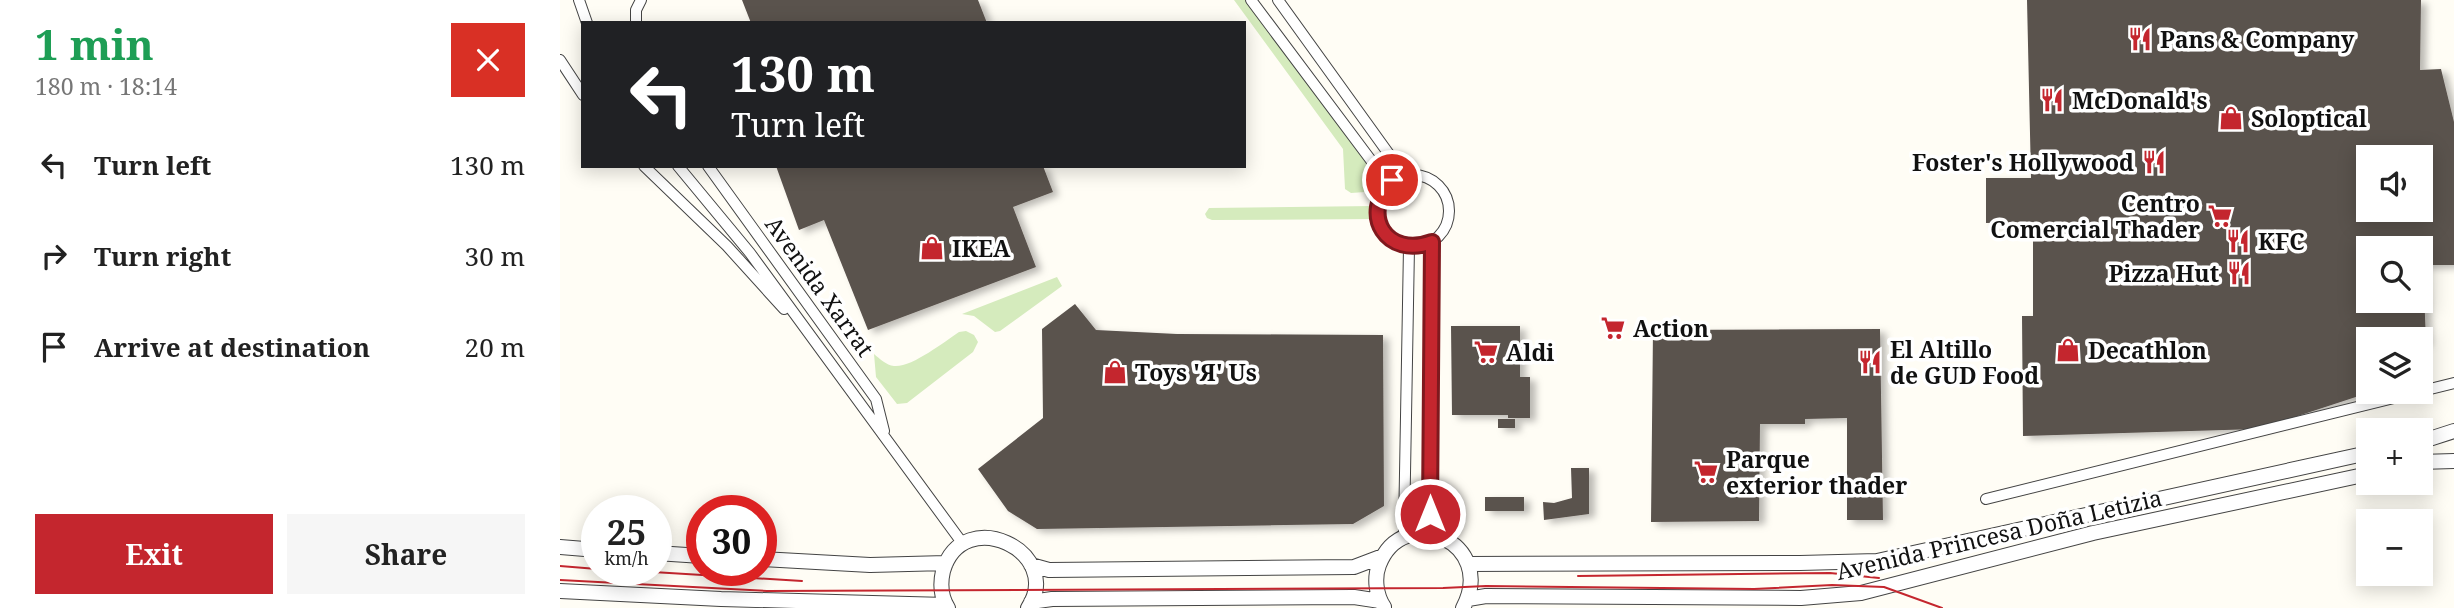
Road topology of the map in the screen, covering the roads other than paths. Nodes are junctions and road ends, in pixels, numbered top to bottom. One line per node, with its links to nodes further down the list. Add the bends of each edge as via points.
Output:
1 (579, 0): 5 (street)
2 (641, 0): 6 (street)
3 (1251, 0): 13 (street, via 1376,167)
4 (1278, 0): 12 (street)
5 (586, 20)
6 (636, 21)
7 (560, 60): 8 (street)
8 (581, 92)
9 (646, 168): 16 (street, Avenida Xarrat, via 727,246)
10 (680, 168): 16 (street, Avenida Xarrat)
11 (709, 168): 19 (street, Avenida Xarrat, via 876,399)
12 (1404, 175): 13 (street); 14 (street, via 1428,177 1446,195 1448,222)
13 (1383, 190): 15 (street, via 1378,201 1380,226 1397,244)
14 (1432, 242): 15 (street); 27 (street, via 1430,514)
15 (1409, 247): 26 (street, via 1404,530)
16 (837, 370): 19 (street, Avenida Xarrat)
17 (2454, 383): 25 (street)
18 (2454, 431): 20 (street)
19 (886, 437): 28 (street, Avenida Xarrat)
20 (2433, 438)
21 (2356, 456): 34 (street, Avenida Princesa Doña Letizia, via 1877,561)
22 (2454, 461): 23 (street)
23 (2433, 462)
24 (2356, 477): 37 (street, Avenida Princesa Doña Letizia, via 2092,533 1861,593 1801,598 1486,596)
25 (1986, 499)
26 (1408, 536): 27 (street, via 1424,533); 31 (street)
27 (1447, 539): 34 (street, via 1461,550)
28 (963, 544): 33 (street); 35 (street, via 989,537 1002,539 1023,553)
29 (560, 547): 30 (street)
30 (581, 549)
31 (1383, 556): 35 (street, via 1354,567 1049,570); 39 (street, via 1376,584)
32 (777, 560): 33 (street)
33 (946, 564): 40 (street, via 941,584)
34 (1468, 564): 37 (street, via 1472,582)
35 (1031, 565): 38 (street, via 1035,583)
36 (560, 591): 40 (street)
37 (1466, 603)
38 (1030, 605): 39 (street, via 1052,599 1340,597)
39 (1383, 605)
40 (947, 606)

